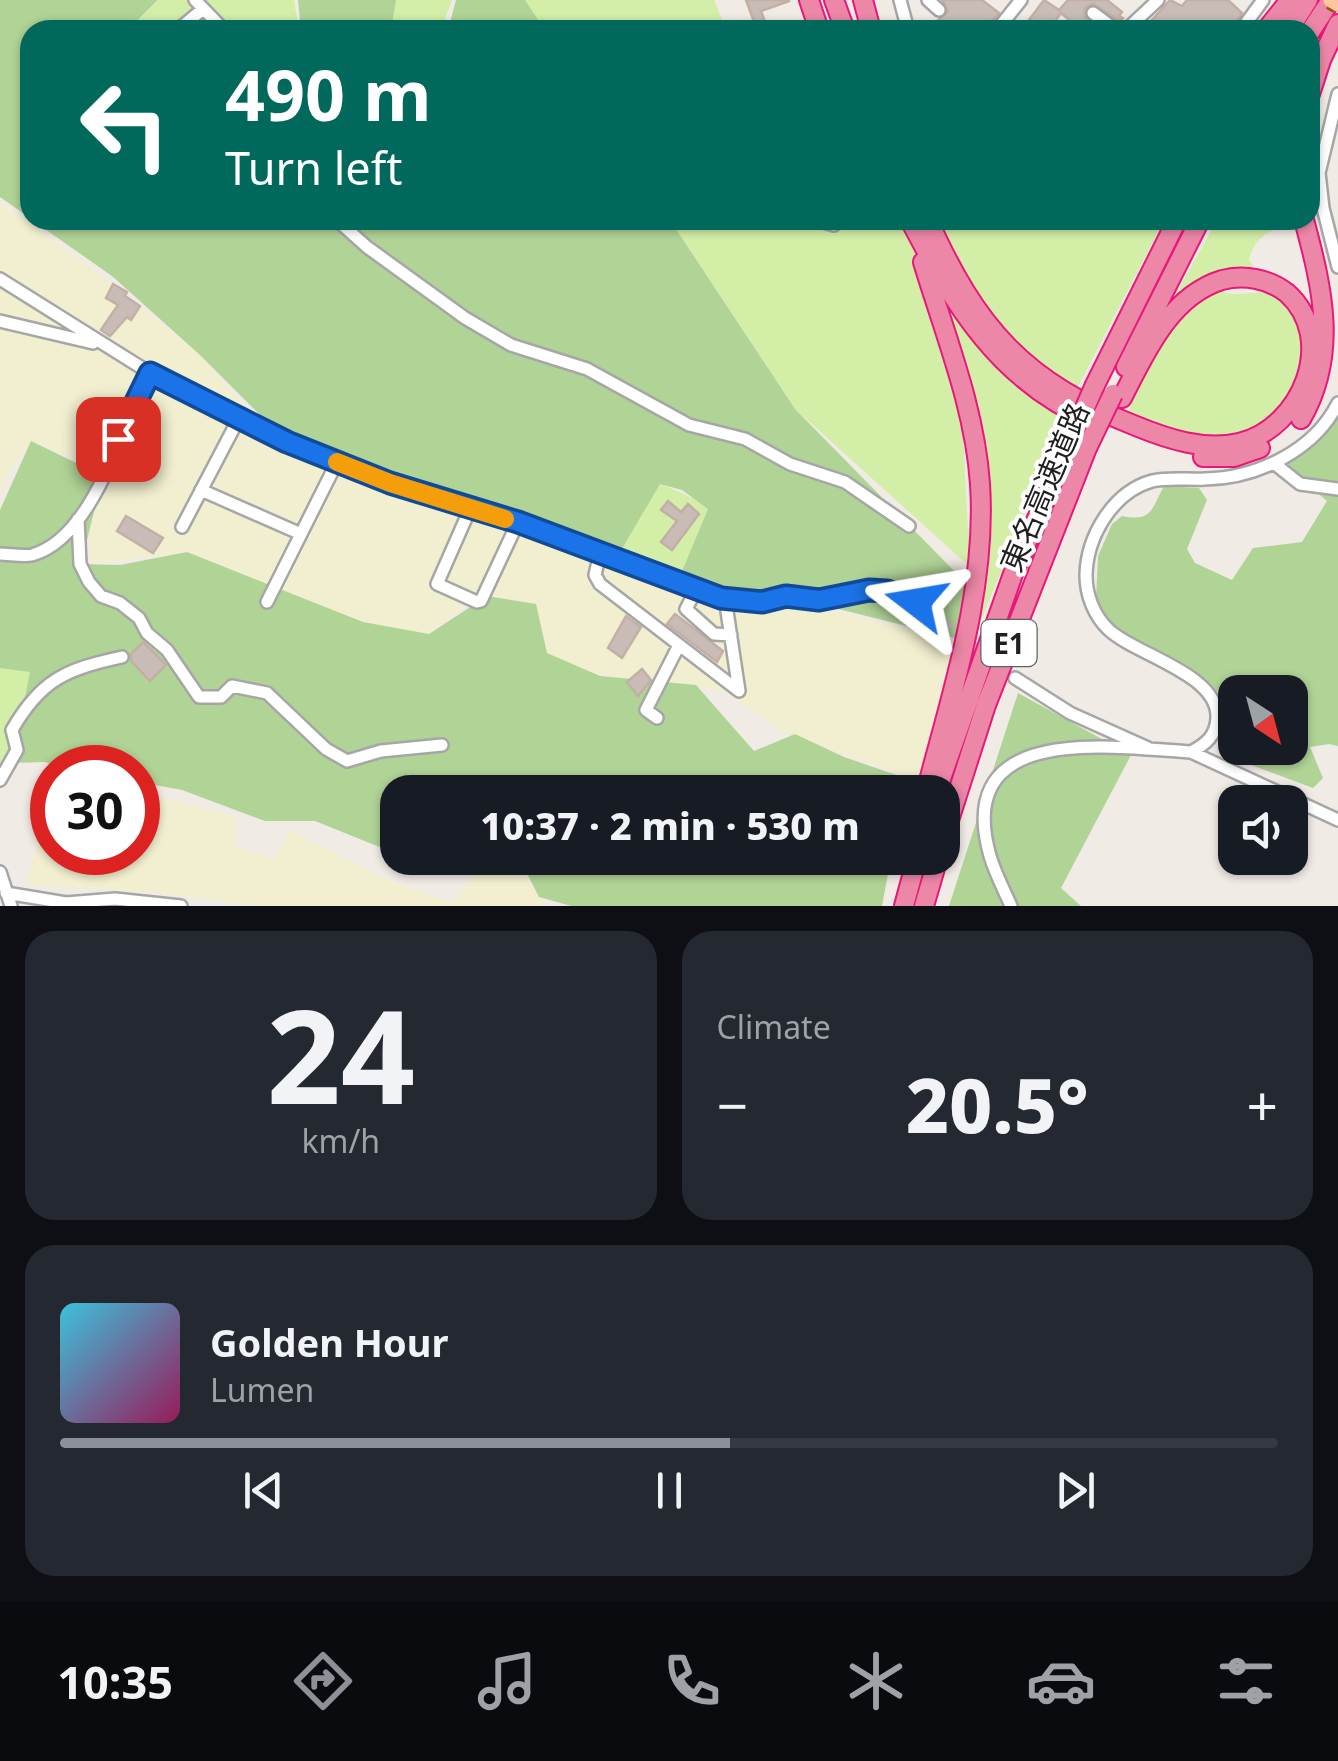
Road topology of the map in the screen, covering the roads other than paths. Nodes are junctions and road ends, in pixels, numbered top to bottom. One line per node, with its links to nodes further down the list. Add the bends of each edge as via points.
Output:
1 (928, 0): 8 (street)
2 (1002, 0): 7 (street)
3 (1158, 0): 11 (street)
4 (1290, 0): 12 (highway)
5 (1331, 0): 6 (main road, bridge)
6 (1338, 4)
7 (1017, 5)
8 (939, 10)
9 (1093, 13): 10 (street)
10 (1102, 20)
11 (1137, 20)
12 (1274, 20)
13 (1338, 24): 14 (highway)
14 (1320, 60)
15 (1338, 94): 16 (street)
16 (1320, 165)
17 (1320, 187): 25 (street)
18 (348, 230): 41 (street, via 511,345 587,369 689,425 744,439 845,482)
19 (913, 230): 58 (highway, via 962,386 980,483 977,580)
20 (915, 230): 24 (highway, via 982,339 1026,383 1073,413 1148,444 1234,457 1296,425 1318,397 1328,368 1330,334)
21 (933, 230): 30 (highway, via 966,294 1022,363 1074,399 1174,440 1242,442 1285,419 1312,378 1316,352 1306,314 1268,282 1241,277 1214,283 1167,320)
22 (1173, 230): 33 (highway, 東名高速道路 / E1, bridge, via 1095,385)
23 (1195, 230): 30 (highway, 東名高速道路 / E1)
24 (1307, 230)
25 (1338, 267)
26 (0, 279): 28 (street)
27 (0, 321): 28 (street)
28 (102, 344): 29 (street)
29 (150, 373): 32 (street); 39 (street)
30 (1117, 396): 33 (highway, 東名高速道路 / E1, bridge)
31 (1338, 403): 35 (street, via 1318,430)
32 (240, 418): 34 (street); 36 (street)
33 (1085, 446): 59 (highway, 東名高速道路 / E1, via 1007,591); 61 (highway, 東名高速道路 / E1)
34 (337, 462): 38 (street); 43 (street)
35 (1275, 464): 37 (street, via 1300,484); 57 (street, via 1228,477 1139,486 1108,511 1090,552 1088,594 1110,631 1198,682 1212,698 1216,730)
36 (202, 490): 42 (street); 43 (street)
37 (1338, 490)
38 (470, 509): 40 (street); 40 (street, via 437,584 477,602)
39 (78, 519): 45 (street, via 67,534 30,555); 55 (street, via 80,564 89,582 140,618 200,697 221,698 232,686 259,689 347,761)
40 (518, 522): 44 (street)
41 (909, 526)
42 (182, 527)
43 (301, 534): 48 (street)
44 (600, 552): 46 (street); 51 (street, via 600,584)
45 (0, 554)
46 (697, 588): 47 (street); 50 (street, via 686,610 714,634)
47 (726, 598): 49 (street, via 819,600 869,590); 50 (street)
48 (267, 602)
49 (916, 602)
50 (731, 635): 51 (street, via 739,691)
51 (679, 645): 54 (street, via 646,710)
52 (122, 657): 60 (street, via 75,668 28,701 12,730 17,750)
53 (1015, 678): 56 (street, via 1070,713)
54 (657, 718)
55 (442, 745)
56 (1152, 750): 57 (street); 73 (street, via 1031,753 994,777 984,825)
57 (1191, 752): 62 (street)
58 (930, 775)
59 (942, 775)
60 (0, 780)
61 (960, 789)
62 (1338, 820)
63 (0, 872): 67 (street)
64 (903, 875): 70 (highway)
65 (912, 875): 71 (highway)
66 (933, 875): 72 (highway)
67 (6, 893): 68 (street); 69 (street, via 66,903 116,899)
68 (11, 906)
69 (181, 906)
70 (894, 906)
71 (904, 906)
72 (924, 906)
73 (1011, 906)

